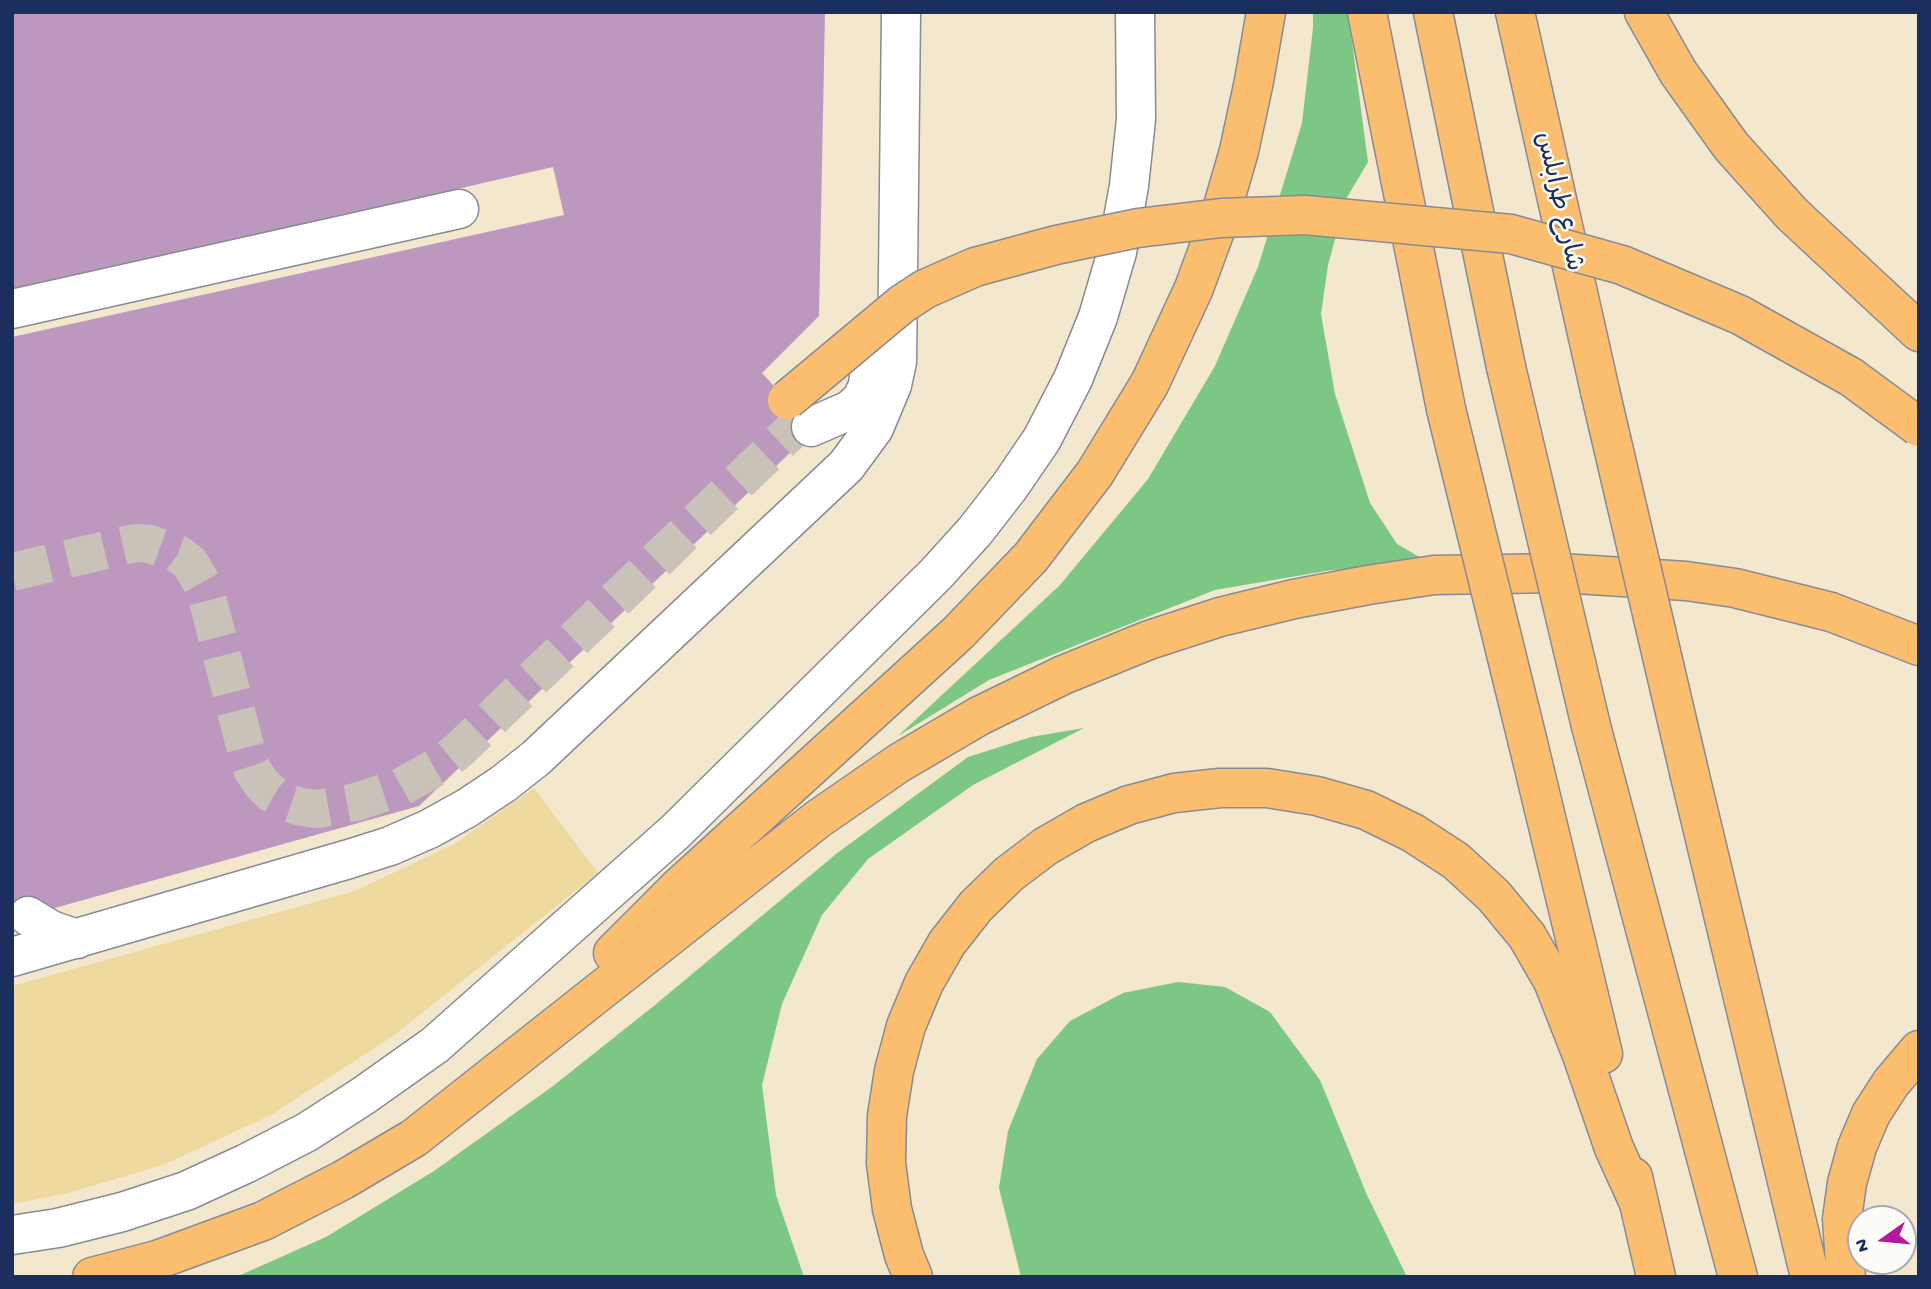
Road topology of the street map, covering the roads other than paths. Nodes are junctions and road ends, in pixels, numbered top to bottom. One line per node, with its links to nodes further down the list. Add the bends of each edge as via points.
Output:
1 (883, 12): 12 (street, via 868,386 861,400 843,414)
2 (901, 12): 16 (street, via 897,362 874,429 846,466 536,758 467,808 390,846)
3 (1135, 12): 21 (street, via 1136,119 1129,186 1117,252 1098,317 1042,439 1010,486 944,565 675,832 435,1045 307,1132 186,1191 122,1212)
4 (1266, 12): 18 (highway, via 1239,151 1194,288 1150,383 1095,474 1031,557 958,633 679,887)
5 (1367, 12): 20 (highway, bridge, via 1446,409)
6 (1433, 12): 25 (highway, bridge, via 1506,368 1591,726)
7 (1515, 12): 26 (highway, شارع طرابلس, bridge)
8 (1644, 12): 11 (highway, via 1678,72 1731,146 1792,214)
9 (459, 209): 10 (street)
10 (12, 309)
11 (1919, 332)
12 (793, 407): 13 (highway, bridge, via 901,304 975,267 1138,228 1221,218 1305,215 1511,234 1622,265 1740,315 1851,377)
13 (1919, 427)
14 (1919, 646): 18 (highway, via 1783,598 1686,580 1598,574 1434,575 1220,617 1063,675 979,716 899,763 818,818)
15 (28, 916): 16 (street)
16 (77, 939): 17 (street)
17 (12, 957)
18 (535, 1041): 22 (highway, via 414,1138 343,1180 264,1221 157,1260)
19 (1919, 1050): 27 (highway, via 1871,1114 1857,1147 1842,1219)
20 (1639, 1203): 23 (highway, via 1553,981 1527,936 1494,896 1456,861 1366,810 1267,788 1220,788 1174,793 1086,822 1009,874 947,943 906,1026 887,1116 886,1163 892,1209); 24 (highway)
21 (12, 1235)
22 (92, 1277)
23 (913, 1277)
24 (1656, 1277)
25 (1738, 1277)
26 (1810, 1277)
27 (1846, 1277)

